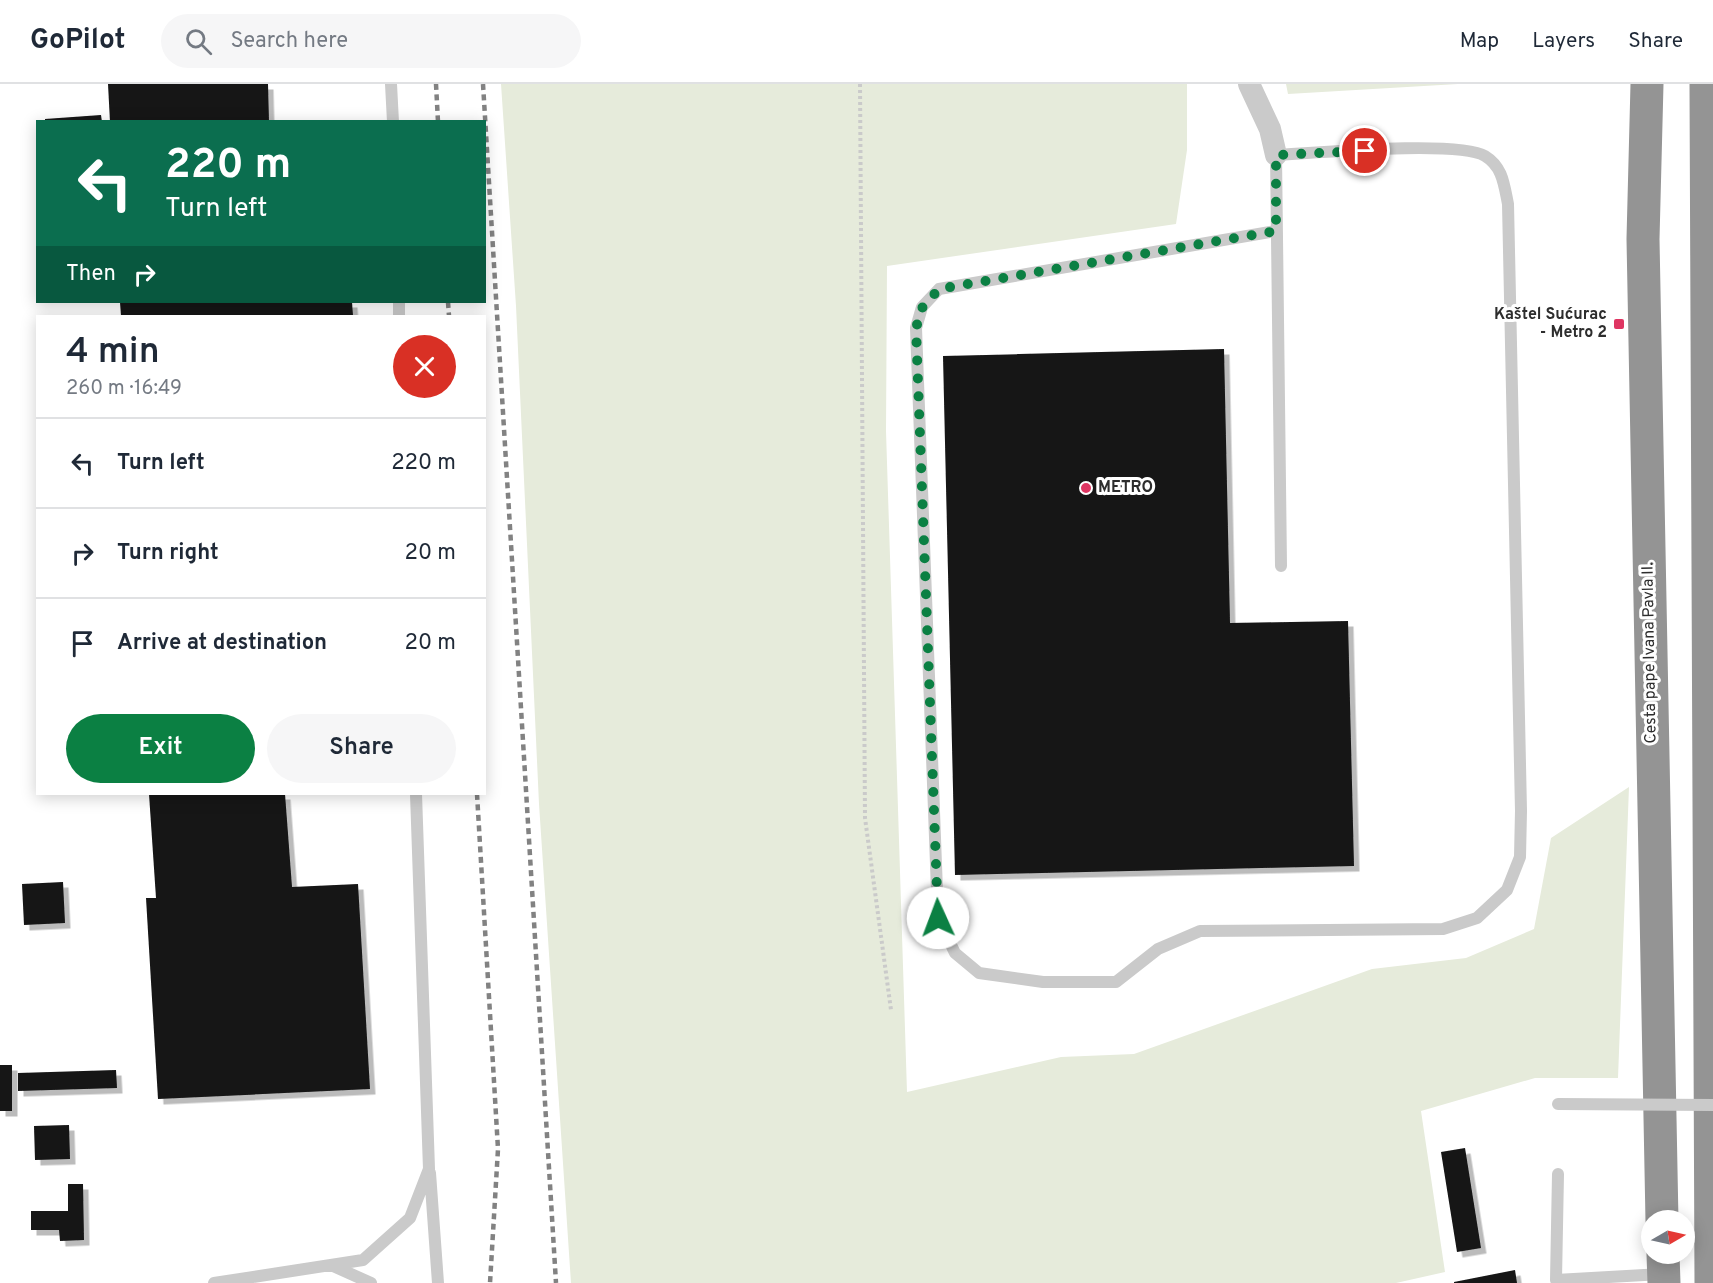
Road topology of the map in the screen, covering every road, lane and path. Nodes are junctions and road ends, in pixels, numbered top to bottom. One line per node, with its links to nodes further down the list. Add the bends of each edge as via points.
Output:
1 (391, 84): 6 (lane)
2 (860, 84): 12 (path, via 865,818)
3 (1249, 84): 8 (street, via 1270,129)
4 (1647, 84): 17 (highway, Cesta pape Ivana Pavla II., via 1643,239)
5 (1706, 84): 7 (highway)
6 (393, 120)
7 (1709, 134): 24 (highway)
8 (1276, 155): 9 (lane); 9 (lane, via 1454,148 1484,156 1500,170 1508,204 1520,857 1507,890 1477,918 1443,929 1200,931 1158,949 1116,982 1043,982 979,973 955,953 938,918 916,328 922,308 939,289)
9 (1276, 231): 10 (lane)
10 (1281, 566)
11 (416, 795): 15 (lane)
12 (891, 1010)
13 (1558, 1104): 14 (lane, bridge)
14 (1713, 1105)
15 (429, 1169): 18 (lane, via 410,1218 363,1260); 23 (lane)
16 (1558, 1174): 20 (lane)
17 (1662, 1210)
18 (331, 1265): 21 (lane); 22 (lane)
19 (1663, 1270): 20 (lane)
20 (1556, 1281)
21 (214, 1283)
22 (371, 1283)
23 (438, 1283)
24 (1711, 1283)

